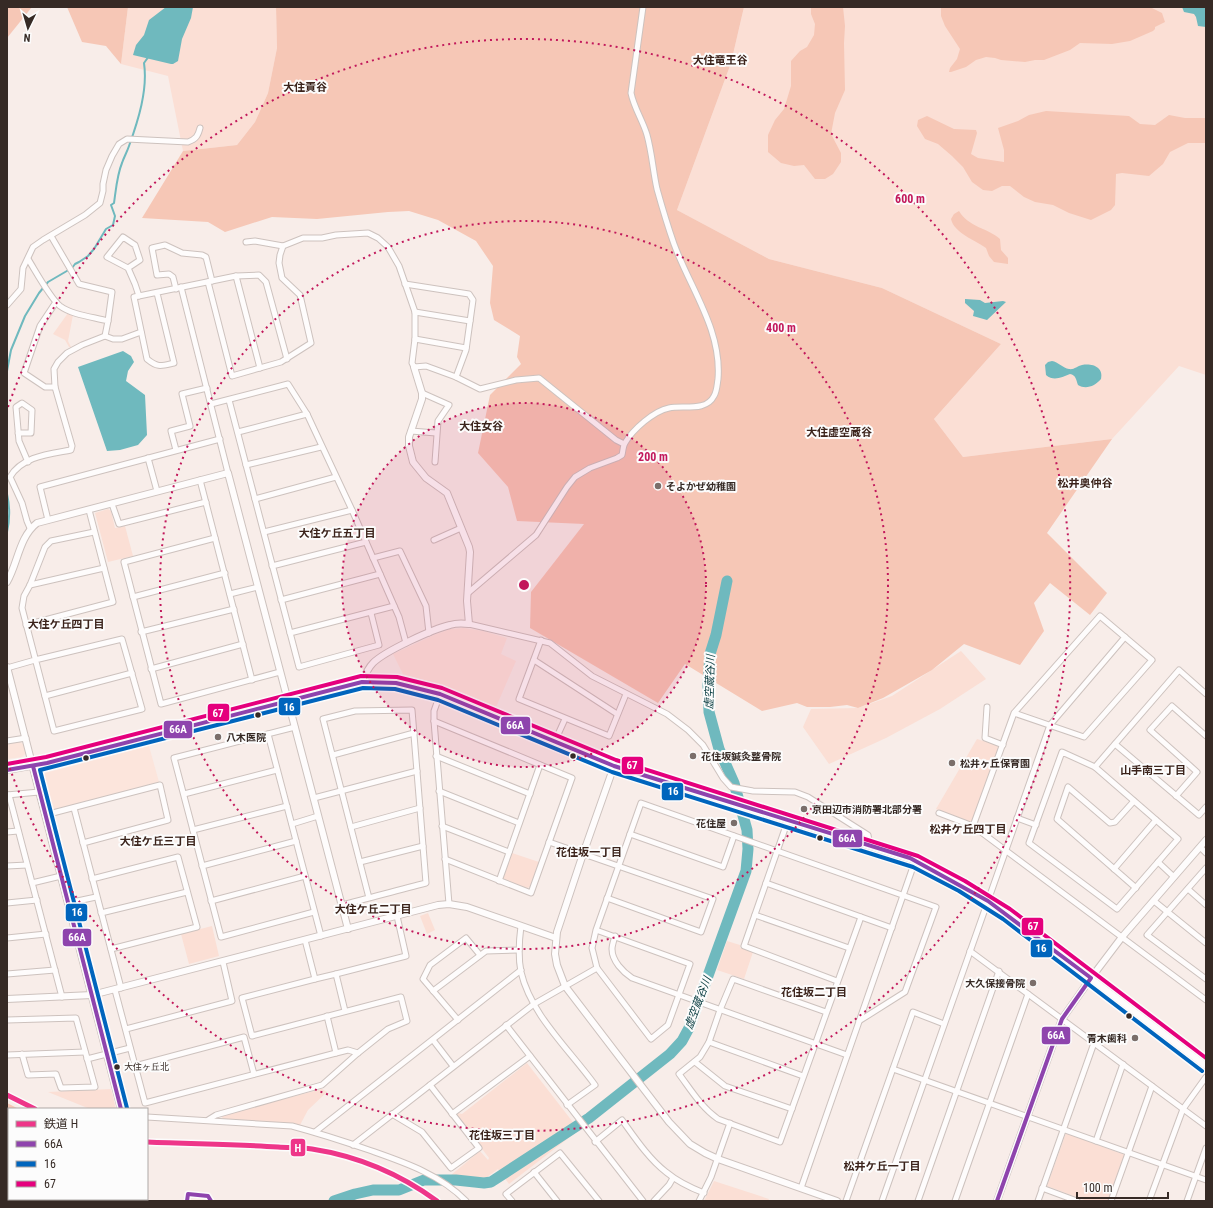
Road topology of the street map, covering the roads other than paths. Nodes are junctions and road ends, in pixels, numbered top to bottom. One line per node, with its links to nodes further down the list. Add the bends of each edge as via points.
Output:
1 (643, 7): 38 (street, via 632,98 647,134 658,189 674,244 712,329 719,368 714,398 694,408 671,407 659,411 635,430)
2 (200, 128): 3 (street, via 198,136 188,142 127,139 120,144 106,170 100,203)
3 (52, 236): 6 (street, via 33,247); 17 (street, via 79,284 112,292)
4 (246, 242): 5 (street, via 256,241)
5 (283, 246): 10 (street, via 303,238 368,233 388,247 399,266); 23 (street, via 279,263 282,278 300,295 311,343)
6 (28, 259): 14 (street); 15 (street, via 23,268 21,289)
7 (128, 268): 7 (street, via 140,260 135,245 123,237 107,258); 13 (street)
8 (236, 276): 9 (street); 23 (street, via 259,275 266,282); 25 (street)
9 (210, 281): 11 (street); 11 (street, via 206,257 182,253 165,245 152,248 157,275 169,274); 25 (street, via 232,376)
10 (405, 284): 16 (street); 18 (street, via 469,294 473,300)
11 (178, 288): 12 (street); 28 (street)
12 (157, 293): 13 (street); 19 (street, via 174,363 160,366 147,359)
13 (138, 296): 19 (street, via 134,297)
14 (56, 302): 17 (street, via 69,310); 27 (street, via 40,326 24,373 45,388)
15 (7, 305)
16 (415, 312): 18 (street); 21 (street)
17 (108, 321): 20 (street)
18 (470, 321): 22 (street)
19 (141, 332): 20 (street, via 122,339)
20 (105, 336): 27 (street, via 67,353 58,362 54,369)
21 (415, 340): 22 (street); 24 (street, via 412,363)
22 (466, 348): 26 (street)
23 (287, 359): 25 (street)
24 (414, 367): 26 (street, via 426,366); 29 (street)
25 (260, 368)
26 (456, 377): 38 (street, via 480,389 516,380 540,378)
27 (55, 387): 42 (street, via 71,450 50,453)
28 (207, 388): 31 (street); 40 (street, via 182,394 190,426 170,431)
29 (422, 393): 33 (street); 36 (street, via 449,405 438,421)
30 (229, 400): 31 (street); 32 (street, via 288,384); 34 (street)
31 (211, 404): 37 (street)
32 (307, 414): 34 (street); 39 (street)
33 (411, 430): 36 (street); 57 (street, via 409,446 413,462 426,478 446,493)
34 (238, 432): 44 (street)
35 (18, 433): 35 (street, via 31,433 32,410 22,403 16,407); 42 (street)
36 (436, 433): 43 (street)
37 (220, 439): 40 (street); 45 (street)
38 (624, 444): 71 (street, via 622,455 618,458 590,468 575,477 536,535)
39 (321, 447): 44 (street); 47 (street)
40 (176, 450): 41 (street)
41 (148, 458): 49 (street); 55 (street, via 40,487)
42 (28, 462): 46 (street, via 18,466)
43 (435, 462)
44 (246, 466): 50 (street)
45 (228, 473): 48 (street); 70 (street)
46 (8, 477): 56 (street, via 22,503)
47 (336, 477): 50 (street); 54 (street)
48 (200, 480): 49 (street); 51 (street)
49 (157, 492): 52 (street)
50 (255, 499): 59 (street)
51 (206, 502): 52 (street, via 118,524); 60 (street)
52 (112, 504): 53 (street)
53 (88, 510): 55 (street); 58 (street)
54 (352, 510): 59 (street); 62 (street)
55 (48, 520): 56 (street)
56 (30, 528): 68 (street)
57 (462, 528): 61 (street); 71 (street, via 470,552)
58 (94, 532): 65 (street); 69 (street, via 51,542 45,547)
59 (264, 532): 64 (street)
60 (215, 538): 66 (street); 73 (street, via 124,562)
61 (434, 540)
62 (366, 542): 63 (street); 64 (street)
63 (373, 558): 67 (street); 82 (street, via 400,551 426,606)
64 (272, 566): 74 (street)
65 (104, 568): 69 (street); 79 (street, via 113,602)
66 (225, 573): 72 (street); 73 (street)
67 (380, 574): 74 (street); 75 (street)
68 (7, 582)
69 (30, 585): 79 (street, via 24,596 22,608)
70 (258, 587): 72 (street); 91 (street)
71 (468, 593): 78 (street)
72 (230, 594): 76 (street)
73 (133, 597): 80 (street)
74 (281, 600): 81 (street)
75 (394, 606): 77 (street); 85 (street)
76 (234, 609): 80 (street); 86 (street)
77 (371, 612): 81 (street); 81 (street, via 379,645 299,667)
78 (468, 624): 82 (street, via 452,624); 84 (street)
79 (26, 625): 87 (street)
80 (141, 632): 90 (street)
81 (290, 633)
82 (429, 633): 85 (street)
83 (1125, 637): 101 (street, via 1100,616); 105 (street); 105 (street, via 1152,660 1084,737)
84 (541, 640): 88 (street); 96 (street, via 562,651 592,676)
85 (406, 643): 94 (street, via 373,663)
86 (243, 644): 90 (street); 93 (street)
87 (35, 660): 89 (street); 92 (street, via 122,639); 98 (street)
88 (534, 660): 102 (street); 103 (street, via 519,698)
89 (7, 668): 110 (street)
90 (151, 669): 93 (street, via 161,704)
91 (280, 672): 93 (street); 99 (street)
92 (132, 673): 98 (street); 98 (street, via 142,708 84,724 54,731)
93 (252, 680)
94 (362, 682): 95 (street, via 396,683); 99 (street)
95 (440, 694): 104 (street); 112 (street)
96 (626, 694): 102 (street); 159 (street, via 667,714 688,730 703,745 731,787 741,790 795,792 808,796 868,835)
97 (1206, 694): 113 (street, via 1180,670)
98 (44, 696)
99 (288, 700): 106 (street); 118 (street)
100 (987, 707): 114 (street, via 985,738)
101 (1014, 713): 105 (street); 114 (street)
102 (618, 714): 103 (street, via 609,736)
103 (565, 719): 112 (street)
104 (434, 721): 116 (street); 117 (street)
105 (1050, 725): 140 (street)
106 (295, 727): 108 (street); 131 (street)
107 (414, 733): 115 (street); 115 (street, via 412,710 355,711 323,719); 123 (street)
108 (268, 734): 122 (street); 127 (street, via 174,758)
109 (1206, 736): 130 (street, via 1172,706 1150,730 1198,772)
110 (26, 738): 111 (street); 118 (street)
111 (7, 741)
112 (555, 741): 119 (street)
113 (1115, 744): 120 (street); 130 (street)
114 (1003, 745): 148 (street)
115 (333, 755): 124 (street)
116 (436, 756): 125 (street); 128 (street)
117 (540, 765): 128 (street); 156 (street, via 572,778)
118 (33, 766): 121 (street); 126 (street)
119 (614, 766): 141 (street); 165 (street)
120 (1095, 767): 132 (street); 145 (street, via 1062,752)
121 (7, 770)
122 (277, 770): 127 (street); 133 (street)
123 (417, 772): 124 (street); 136 (street)
124 (342, 791): 131 (street); 146 (street)
125 (439, 791): 143 (street); 147 (street)
126 (39, 792): 129 (street); 138 (street)
127 (184, 794): 149 (street)
128 (530, 794): 143 (street)
129 (8, 795): 150 (street)
130 (1176, 796): 134 (street, via 1199,815)
131 (314, 798): 139 (street)
132 (1134, 801): 142 (street); 174 (street, via 1115,822 1110,823 1068,787 1057,819)
133 (287, 806): 144 (street); 149 (street)
134 (1206, 807)
135 (74, 808): 138 (street); 157 (street); 157 (street, via 160,785 168,820)
136 (420, 808): 146 (street); 158 (street)
137 (939, 813): 148 (street)
138 (45, 815): 176 (street)
139 (318, 816): 144 (street); 197 (street)
140 (1017, 818): 145 (street); 161 (street)
141 (788, 820): 159 (street); 163 (street)
142 (1156, 820): 169 (street, via 1178,839); 174 (street)
143 (519, 823): 162 (street)
144 (292, 824): 155 (street)
145 (1036, 825): 183 (street, via 1029,842 1117,909)
146 (351, 826): 168 (street)
147 (442, 826): 162 (street); 166 (street)
148 (973, 826): 161 (street)
149 (193, 830): 172 (street)
150 (18, 831): 151 (street); 170 (street)
151 (7, 832)
152 (630, 834): 153 (street, via 641,803); 153 (street, via 723,867); 173 (street)
153 (734, 836): 163 (street)
154 (1206, 840): 160 (street)
155 (296, 841): 172 (street); 177 (street)
156 (550, 842): 165 (street); 180 (street, via 531,893)
157 (83, 843): 179 (street)
158 (423, 846): 168 (street); 188 (street, via 426,883)
159 (870, 846): 167 (street)
160 (1200, 848): 164 (street); 178 (street)
161 (1006, 850): 192 (street); 212 (street)
162 (509, 852): 180 (street)
163 (777, 852): 182 (street); 186 (street)
164 (1206, 853)
165 (582, 854): 173 (street); 214 (street)
166 (445, 859): 180 (street); 196 (street)
167 (915, 861): 186 (street); 192 (street)
168 (360, 862): 188 (street)
169 (1158, 862): 178 (street); 183 (street)
170 (27, 865): 171 (street); 181 (street)
171 (7, 866)
172 (202, 866): 191 (street)
173 (618, 866): 189 (street); 189 (street, via 713,899 701,932)
174 (1114, 869): 183 (street)
175 (1206, 869): 184 (street)
176 (61, 876): 181 (street); 195 (street)
177 (305, 876): 191 (street); 199 (street)
178 (1174, 877): 193 (street)
179 (92, 879): 185 (street, via 178,856); 187 (street)
180 (499, 881)
181 (32, 883): 190 (street)
182 (766, 883): 202 (street); 204 (street)
183 (1136, 888)
184 (1188, 889): 198 (street); 200 (street)
185 (187, 892): 201 (street); 218 (street, via 197,927)
186 (903, 895): 206 (street); 250 (street, via 936,907 905,992)
187 (96, 897): 195 (street); 201 (street)
188 (369, 898): 197 (street)
189 (607, 898): 208 (street)
190 (37, 900): 194 (street); 209 (street)
191 (211, 901): 199 (street, via 220,937)
192 (988, 901): 220 (street); 229 (street)
193 (1154, 901): 200 (street); 212 (street)
194 (7, 903)
195 (68, 904): 237 (street)
196 (449, 904): 203 (street); 205 (street, via 468,907)
197 (342, 905): 207 (street)
198 (1206, 905)
199 (314, 912): 210 (street)
200 (1167, 912): 216 (street); 231 (street, via 1148,935)
201 (101, 913): 218 (street)
202 (755, 915): 217 (street); 232 (street, via 744,946)
203 (397, 916): 207 (street); 228 (street, via 406,956)
204 (860, 917): 206 (street); 217 (street)
205 (521, 926): 214 (street); 219 (street)
206 (892, 928): 250 (street)
207 (348, 929): 210 (street)
208 (596, 930): 211 (street); 223 (street, via 592,948)
209 (46, 934): 213 (street); 224 (street)
210 (321, 936): 215 (street)
211 (615, 936): 238 (street, via 612,950 624,973); 238 (street, via 690,964)
212 (1122, 937): 229 (street); 241 (street)
213 (7, 938)
214 (556, 938): 233 (street, via 557,965)
215 (305, 940): 222 (street); 230 (street)
216 (1206, 943)
217 (849, 948): 232 (street)
218 (111, 949): 234 (street)
219 (518, 950): 221 (street, via 486,951); 225 (street)
220 (970, 951): 226 (street); 251 (street)
221 (480, 955): 235 (street); 235 (street, via 466,938 430,965 423,979)
222 (223, 962): 234 (street); 253 (street, via 232,1000)
223 (597, 968): 233 (street); 238 (street, via 651,1039 668,1025)
224 (55, 970): 227 (street); 239 (street)
225 (521, 970): 242 (street); 249 (street)
226 (999, 972): 236 (street); 280 (street)
227 (7, 974)
228 (336, 974): 230 (street); 244 (street)
229 (1091, 978): 247 (street); 272 (street)
230 (315, 979): 246 (street, via 242,998 252,1036)
231 (1206, 979)
232 (837, 981): 245 (street)
233 (565, 986): 242 (street); 300 (street, via 669,1122 690,1144)
234 (118, 989): 237 (street); 253 (street)
235 (433, 991): 249 (street)
236 (1028, 994): 247 (street); 281 (street)
237 (92, 995): 239 (street); 263 (street)
238 (681, 996): 243 (street)
239 (62, 997): 240 (street)
240 (7, 999)
241 (1206, 1000)
242 (534, 1004): 252 (street); 282 (street, via 595,1085)
243 (718, 1009): 245 (street, via 733,979); 255 (street); 257 (street)
244 (345, 1011): 246 (street); 261 (street, via 401,997 407,1021 388,1029)
245 (826, 1012): 257 (street)
246 (327, 1016): 260 (street)
247 (1062, 1019): 256 (street); 289 (street)
248 (7, 1020): 259 (street, via 76,1018)
249 (458, 1020): 254 (street)
250 (859, 1021): 265 (street)
251 (944, 1024): 273 (street, via 913,1012); 277 (street)
252 (506, 1025): 266 (street); 271 (street)
253 (126, 1029): 258 (street)
254 (432, 1040): 271 (street); 294 (street)
255 (709, 1042): 268 (street); 275 (street)
256 (1094, 1043): 269 (street); 293 (street)
257 (815, 1044): 265 (street); 275 (street)
258 (130, 1048): 263 (street); 270 (street)
259 (85, 1052): 262 (street); 267 (street)
260 (336, 1053): 261 (street, via 348,1050); 274 (street)
261 (358, 1053): 290 (street, via 322,1085 216,1115)
262 (22, 1054): 264 (street); 267 (street, via 28,1075 56,1074 61,1088 95,1087)
263 (108, 1054): 267 (street); 283 (street)
264 (7, 1055)
265 (847, 1055): 306 (street)
266 (530, 1056): 282 (street); 287 (street)
267 (88, 1059)
268 (695, 1062): 284 (street, via 726,1086); 291 (street, via 679,1074 710,1113)
269 (1123, 1064): 279 (street); 295 (street)
270 (135, 1066): 274 (street, via 244,1037); 274 (street, via 145,1103)
271 (453, 1066): 278 (street)
272 (1206, 1066)
273 (893, 1069): 277 (street); 317 (street)
274 (254, 1074)
275 (804, 1076): 284 (street)
276 (1206, 1077): 285 (street)
277 (925, 1080): 280 (street); 318 (street)
278 (430, 1085): 286 (street); 287 (street)
279 (1152, 1086): 285 (street); 299 (street)
280 (956, 1091): 281 (street); 319 (street)
281 (990, 1103): 289 (street); 320 (street)
282 (567, 1104): 296 (street)
283 (121, 1108)
284 (792, 1109): 291 (street, via 780,1142)
285 (1182, 1109): 292 (street); 301 (street)
286 (392, 1114): 287 (street, via 422,1132 451,1168 479,1148); 297 (street)
287 (452, 1114)
288 (148, 1116): 290 (street)
289 (1027, 1116): 293 (street); 321 (street)
290 (208, 1120): 294 (street, via 292,1126)
291 (730, 1123): 300 (street)
292 (1206, 1126)
293 (1063, 1129): 295 (street); 307 (street)
294 (315, 1132): 297 (street)
295 (1096, 1141): 299 (street)
296 (595, 1142): 304 (street, via 622,1120 643,1148); 313 (street)
297 (353, 1145): 309 (street, via 434,1176)
298 (1206, 1148): 303 (street)
299 (1128, 1152): 301 (street); 324 (street)
300 (718, 1158): 306 (street); 308 (street)
301 (1162, 1164): 303 (street); 325 (street)
302 (534, 1172): 310 (street, via 506,1194); 311 (street); 312 (street, via 560,1153)
303 (1196, 1176): 305 (street); 326 (street)
304 (673, 1178): 308 (street); 314 (street)
305 (1206, 1180)
306 (801, 1188): 316 (street)
307 (1042, 1188): 322 (street); 323 (street)
308 (704, 1193): 315 (street)
309 (466, 1201)
310 (512, 1201)
311 (556, 1201)
312 (598, 1201)
313 (643, 1201)
314 (654, 1201)
315 (699, 1201)
316 (837, 1201)
317 (846, 1201)
318 (882, 1201)
319 (918, 1201)
320 (955, 1201)
321 (997, 1201)
322 (1038, 1201)
323 (1076, 1201)
324 (1111, 1201)
325 (1149, 1201)
326 (1187, 1201)

